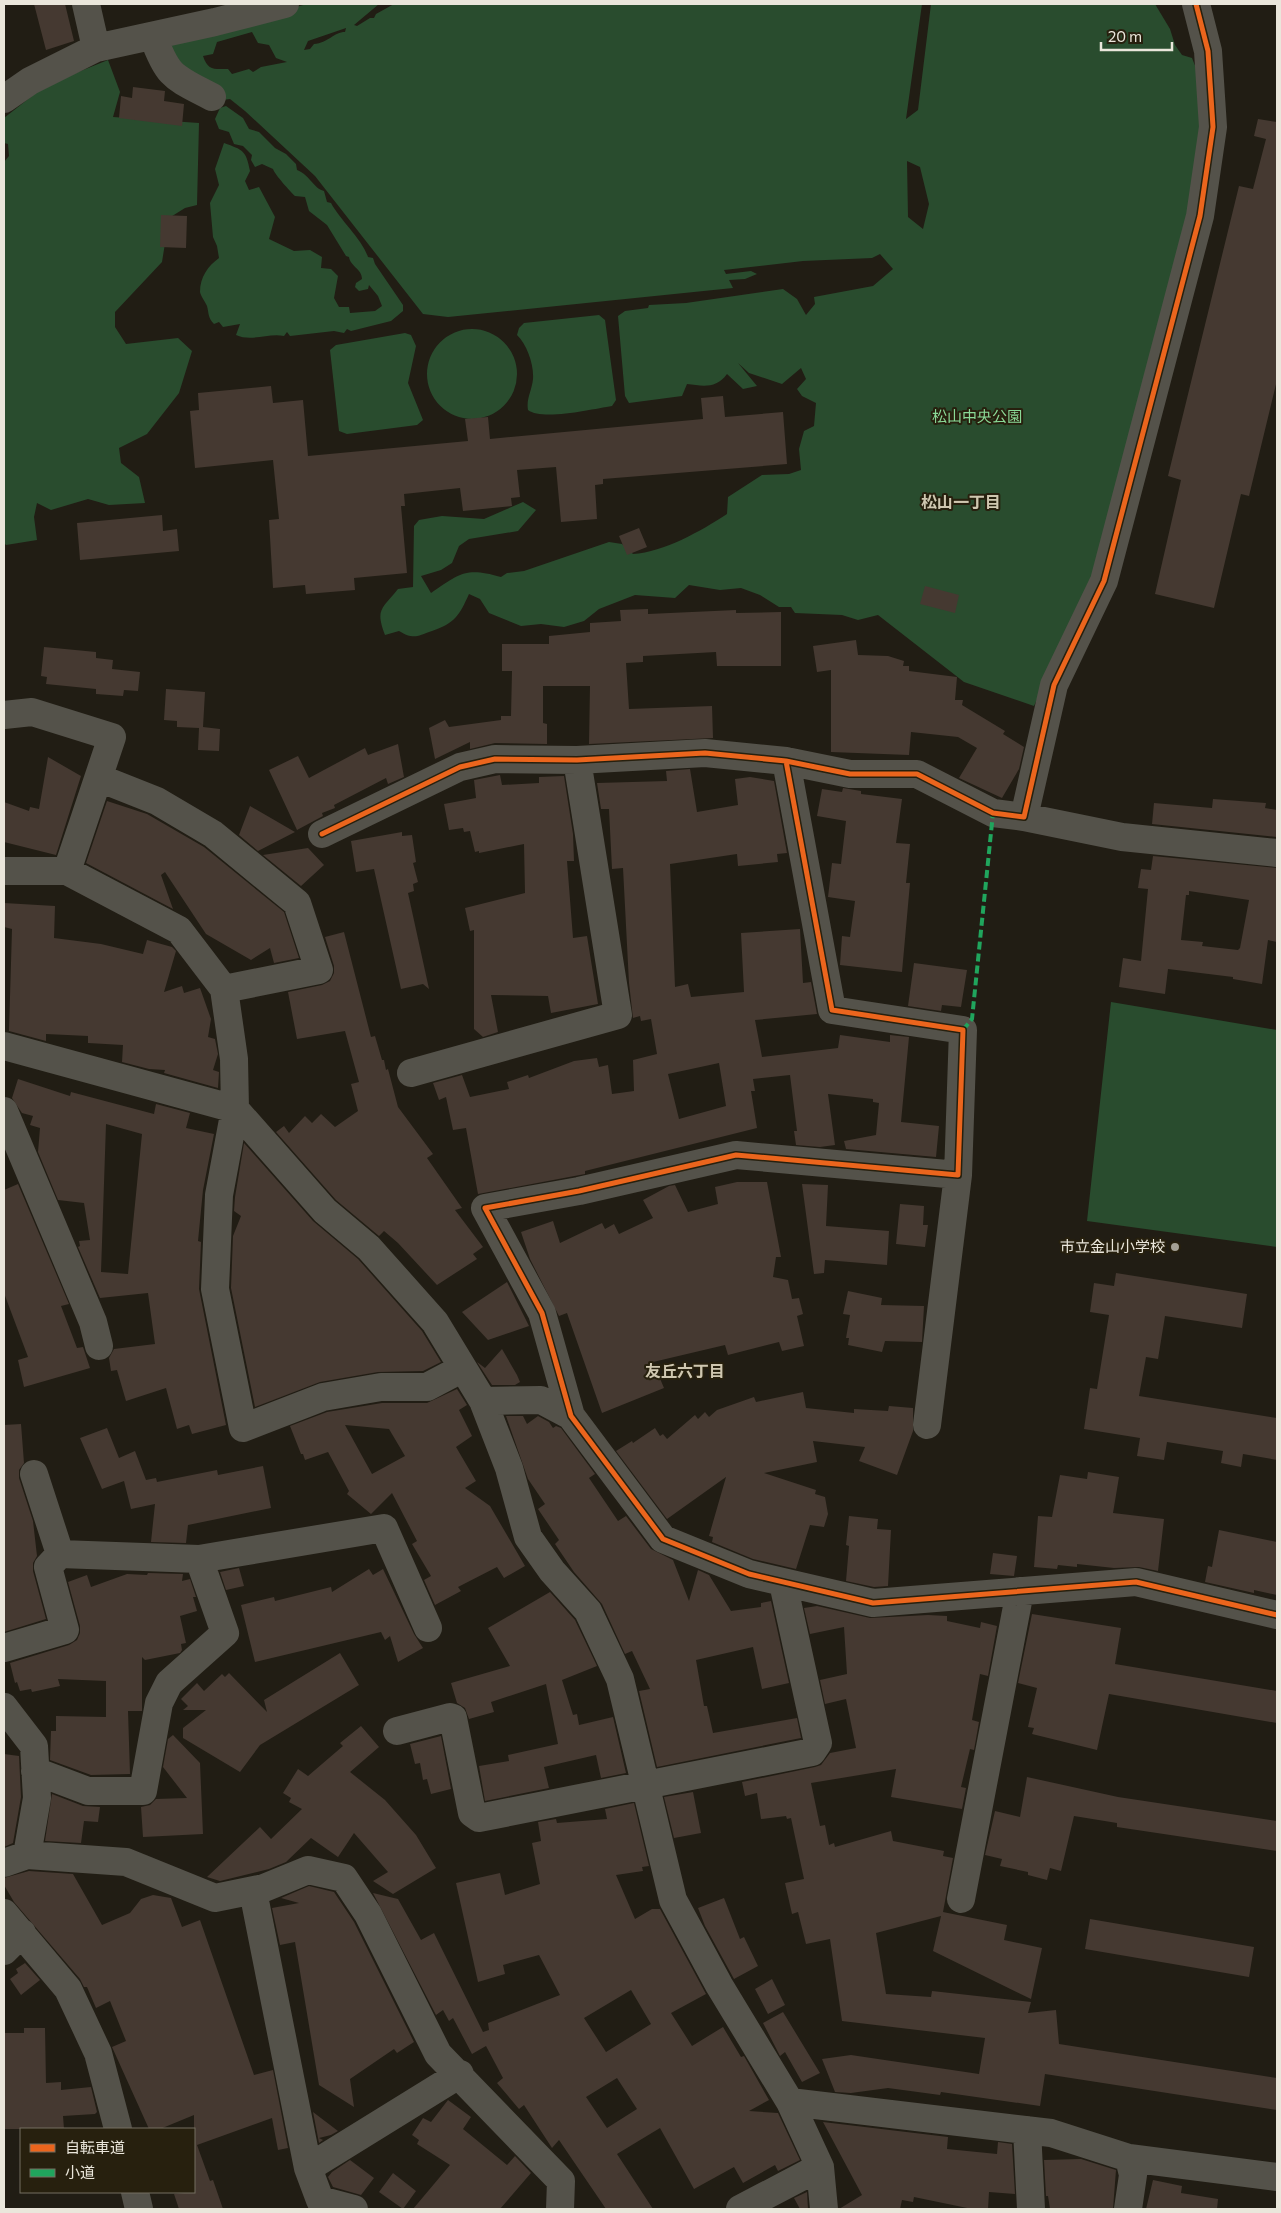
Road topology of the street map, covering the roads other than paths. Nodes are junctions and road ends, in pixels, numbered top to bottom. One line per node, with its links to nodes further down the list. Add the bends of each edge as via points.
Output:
1 (86, 4): 6 (street)
2 (284, 4): 4 (street)
3 (1196, 4): 13 (street, via 1208,52 1213,127 1200,216 1104,581 1054,685)
4 (212, 13): 5 (street)
5 (153, 36): 6 (street); 7 (street, via 163,63 176,78)
6 (96, 48): 8 (street, via 30,81)
7 (212, 97)
8 (4, 100)
9 (4, 715): 12 (street, via 32,712 112,737)
10 (577, 760): 11 (street, via 705,753); 14 (street, via 495,759 460,767); 20 (street, via 618,1015)
11 (786, 761): 13 (street, via 850,774 917,774 993,813); 23 (street, via 832,1010 962,1030)
12 (99, 778): 17 (street); 18 (street, via 157,801 213,834 297,903 319,970)
13 (1024, 816): 15 (street, via 1122,837)
14 (322, 834)
15 (1277, 853)
16 (4, 871): 17 (street)
17 (67, 871): 18 (street, via 179,930)
18 (224, 989): 21 (street, via 234,1059)
19 (4, 1046): 21 (street)
20 (411, 1073)
21 (235, 1109): 25 (street, via 325,1211 369,1248 435,1322); 25 (street, via 219,1195 215,1289 243,1428 323,1397 381,1387 427,1386)
22 (4, 1112): 24 (street, via 93,1322)
23 (958, 1175): 27 (street, via 736,1155 485,1208 542,1313); 28 (street)
24 (99, 1346)
25 (463, 1368): 26 (street)
26 (483, 1401): 27 (street, via 541,1400); 40 (street, via 509,1468 528,1537 588,1612 620,1679)
27 (571, 1416): 32 (street, via 663,1539 749,1574)
28 (927, 1425)
29 (34, 1474): 30 (street)
30 (60, 1554): 31 (street); 36 (street, via 48,1567 65,1630)
31 (199, 1560): 35 (street, via 384,1528); 39 (street, via 225,1633 169,1683 159,1703 143,1791 88,1791)
32 (783, 1583): 33 (street, via 873,1603); 40 (street, via 818,1743 816,1749)
33 (1020, 1591): 34 (street, via 1136,1582); 43 (street)
34 (1277, 1615)
35 (428, 1628)
36 (4, 1648)
37 (4, 1707): 39 (street, via 34,1746)
38 (396, 1732): 40 (street, via 453,1718 472,1813 479,1818)
39 (35, 1771): 41 (street, via 37,1798)
40 (647, 1785): 47 (street, via 658,1846 673,1900 719,1985)
41 (15, 1859): 42 (street, via 126,1862 214,1898)
42 (253, 1891): 46 (street, via 308,1870 344,1878 368,1914 438,2054); 52 (street)
43 (961, 1899)
44 (4, 1913): 45 (street)
45 (13, 1942): 48 (street, via 68,1990 98,2053)
46 (460, 2074): 52 (street); 57 (street, via 561,2181)
47 (790, 2102): 49 (street); 51 (street)
48 (118, 2128)
49 (1027, 2130): 50 (street, via 1051,2132); 60 (street)
50 (1129, 2158): 53 (street); 61 (street, via 1133,2175)
51 (820, 2167): 58 (street); 59 (street)
52 (308, 2168): 56 (street, via 320,2200)
53 (1277, 2177)
54 (135, 2193): 55 (street)
55 (139, 2209)
56 (354, 2209)
57 (560, 2209)
58 (740, 2209)
59 (824, 2209)
60 (1032, 2209)
61 (1128, 2209)

